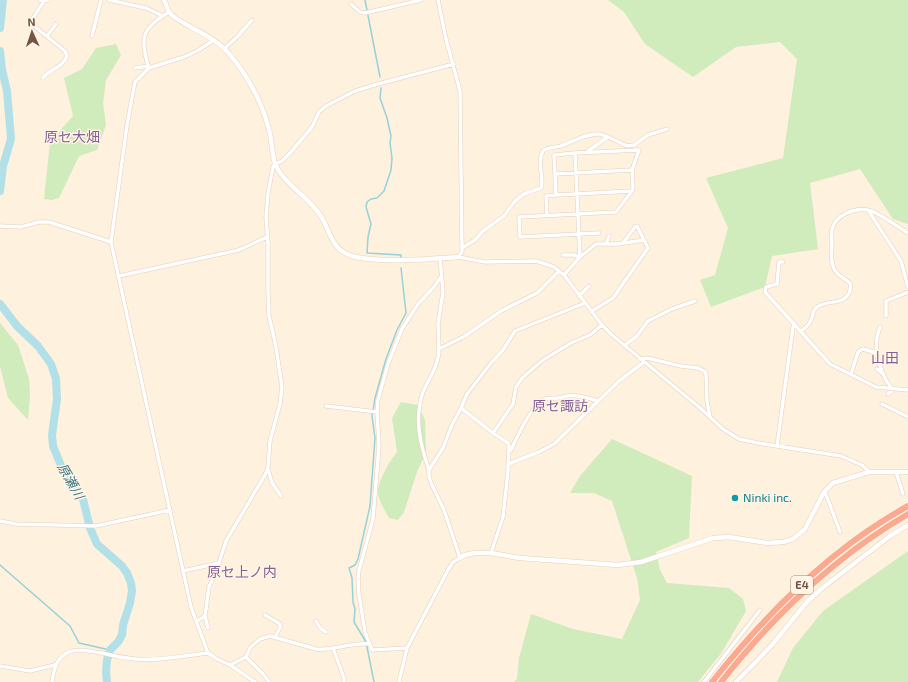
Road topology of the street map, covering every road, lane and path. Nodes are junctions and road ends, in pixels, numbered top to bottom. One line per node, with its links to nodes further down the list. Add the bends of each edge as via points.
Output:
1 (44, 0): 13 (street, via 33,22 34,26)
2 (101, 0): 14 (street)
3 (109, 0): 7 (street)
4 (164, 0): 9 (street)
5 (422, 0): 8 (street, via 367,13 360,12)
6 (438, 0): 17 (street)
7 (133, 2): 10 (street)
8 (351, 4)
9 (169, 12): 10 (street); 15 (street, via 180,21)
10 (163, 16): 18 (street, via 148,28 143,41)
11 (252, 20): 16 (street)
12 (56, 24): 13 (street)
13 (47, 36): 20 (street, via 67,53 67,56 64,62)
14 (92, 36)
15 (214, 39): 16 (street); 18 (street, via 184,57)
16 (224, 48): 25 (street, via 264,109)
17 (454, 64): 25 (street, via 355,91 326,106 291,152); 45 (street, via 460,91)
18 (149, 67): 19 (street); 42 (street, via 134,86)
19 (135, 68)
20 (43, 78)
21 (667, 129): 22 (street, via 627,146)
22 (608, 137): 23 (street); 45 (street, via 596,134 545,149 540,169 541,188 521,196 504,216)
23 (587, 152): 24 (street); 26 (street, via 639,150)
24 (575, 153): 27 (street); 28 (street, via 554,155)
25 (275, 164): 40 (street, via 268,193); 48 (street, via 286,180 320,216 335,245 342,252 358,258 394,261)
26 (632, 170): 27 (street); 29 (street)
27 (577, 173): 28 (street); 30 (street)
28 (555, 174): 31 (street)
29 (632, 191): 30 (street); 33 (street, via 616,212)
30 (578, 194): 31 (street); 33 (street)
31 (556, 195): 34 (street, via 546,196)
32 (868, 210): 37 (street); 56 (street, via 901,261); 66 (street, via 843,215 834,223 832,231 834,268 850,283 850,291 841,301 817,307 810,322)
33 (578, 214): 34 (street); 38 (street)
34 (547, 215): 38 (street, via 519,217 520,237)
35 (0, 226): 42 (street, via 22,227 49,222)
36 (599, 233): 38 (street)
37 (908, 233)
38 (579, 235): 49 (street)
39 (610, 236): 44 (street)
40 (267, 237): 53 (street, via 239,250); 89 (street, via 269,316 282,387)
41 (644, 240): 43 (street); 43 (street, via 637,226); 61 (street, via 648,248 613,298)
42 (111, 242): 53 (street)
43 (624, 242): 44 (street)
44 (606, 244): 49 (street, via 596,244)
45 (462, 248): 47 (street)
46 (563, 255): 49 (street)
47 (458, 257): 48 (street); 51 (street, via 485,262 536,262)
48 (440, 258): 54 (street)
49 (580, 258): 52 (street)
50 (783, 262): 63 (street, via 779,262 777,284 766,287 765,292)
51 (559, 271): 52 (street); 68 (street, via 537,293 501,311)
52 (564, 275): 58 (street)
53 (118, 276): 98 (street)
54 (441, 277): 68 (street, via 443,292 438,324); 82 (street, via 418,304 402,329 388,364)
55 (589, 286): 58 (street)
56 (908, 287)
57 (908, 292): 62 (street, via 886,301)
58 (580, 296): 60 (street)
59 (695, 301): 67 (street, via 648,321 637,336)
60 (585, 303): 61 (street); 81 (street, via 515,331 470,389)
61 (592, 311): 64 (street)
62 (886, 316)
63 (795, 324): 66 (street); 86 (street)
64 (602, 325): 67 (street); 85 (street, via 590,335 543,360 522,378 515,391 513,404)
65 (880, 327): 69 (street)
66 (801, 331): 73 (street, via 830,364)
67 (625, 345): 70 (street)
68 (440, 350): 90 (street, via 418,412 420,438)
69 (876, 353): 73 (street, via 861,349); 74 (street)
70 (640, 359): 71 (street); 84 (street, via 648,358 704,371)
71 (644, 362): 78 (street); 84 (street)
72 (877, 369): 74 (street)
73 (852, 374): 75 (street, via 876,386)
74 (883, 375): 75 (street)
75 (892, 388): 76 (street); 77 (street)
76 (908, 390)
77 (888, 394)
78 (598, 401): 87 (street, via 566,396 543,399 537,403); 88 (street, via 554,444)
79 (882, 404): 83 (street)
80 (326, 406): 82 (street)
81 (461, 408): 85 (street); 90 (street, via 450,427 443,448)
82 (374, 412): 115 (street, via 379,446 373,519 358,579 365,632)
83 (908, 416)
84 (710, 417): 86 (street, via 723,429 739,438)
85 (493, 432): 87 (street, via 508,443)
86 (777, 446): 91 (street, via 841,456)
87 (509, 451): 88 (street)
88 (508, 464): 103 (street, via 502,523)
89 (267, 468): 96 (street, via 272,483); 105 (street, via 226,541)
90 (429, 470): 104 (street, via 429,477 444,510)
91 (869, 472): 92 (street); 94 (street, via 833,483)
92 (896, 472): 93 (street); 95 (street)
93 (908, 472)
94 (824, 492): 102 (street); 103 (street, via 805,529 783,542 712,538 641,562 618,565 520,558)
95 (903, 494)
96 (281, 496)
97 (908, 506): 130 (highway, E4, via 856,539 815,572 750,636)
98 (170, 510): 100 (street, via 96,526 16,524); 106 (street)
99 (908, 514): 131 (highway, E4, via 860,546 819,578 756,641)
100 (0, 521)
101 (908, 524): 132 (street, via 821,589)
102 (840, 532)
103 (491, 553): 104 (street, via 475,553)
104 (460, 558): 117 (street, via 453,562 448,570)
105 (219, 563): 106 (street); 109 (street, via 209,587)
106 (183, 571): 110 (street, via 191,607)
107 (760, 610): 129 (street)
108 (265, 615): 114 (street, via 280,624)
109 (205, 616): 110 (street); 112 (street)
110 (197, 621): 118 (street)
111 (316, 621): 113 (street)
112 (208, 628)
113 (326, 632)
114 (275, 637): 116 (street, via 316,649); 119 (street, via 260,639 250,648)
115 (370, 644): 116 (street, via 360,643); 117 (street, via 372,650)
116 (333, 648): 127 (street)
117 (407, 648): 128 (street)
118 (208, 653): 120 (street, via 136,660 76,650 59,658); 121 (street)
119 (246, 657): 121 (street); 123 (street, via 264,675)
120 (55, 665): 122 (street, via 30,671); 124 (street)
121 (230, 665): 125 (street)
122 (0, 666)
123 (264, 680): 126 (street)
124 (52, 682)
125 (255, 682)
126 (269, 682)
127 (344, 682)
128 (399, 682)
129 (704, 682)
130 (712, 682)
131 (721, 682)
132 (736, 682)

